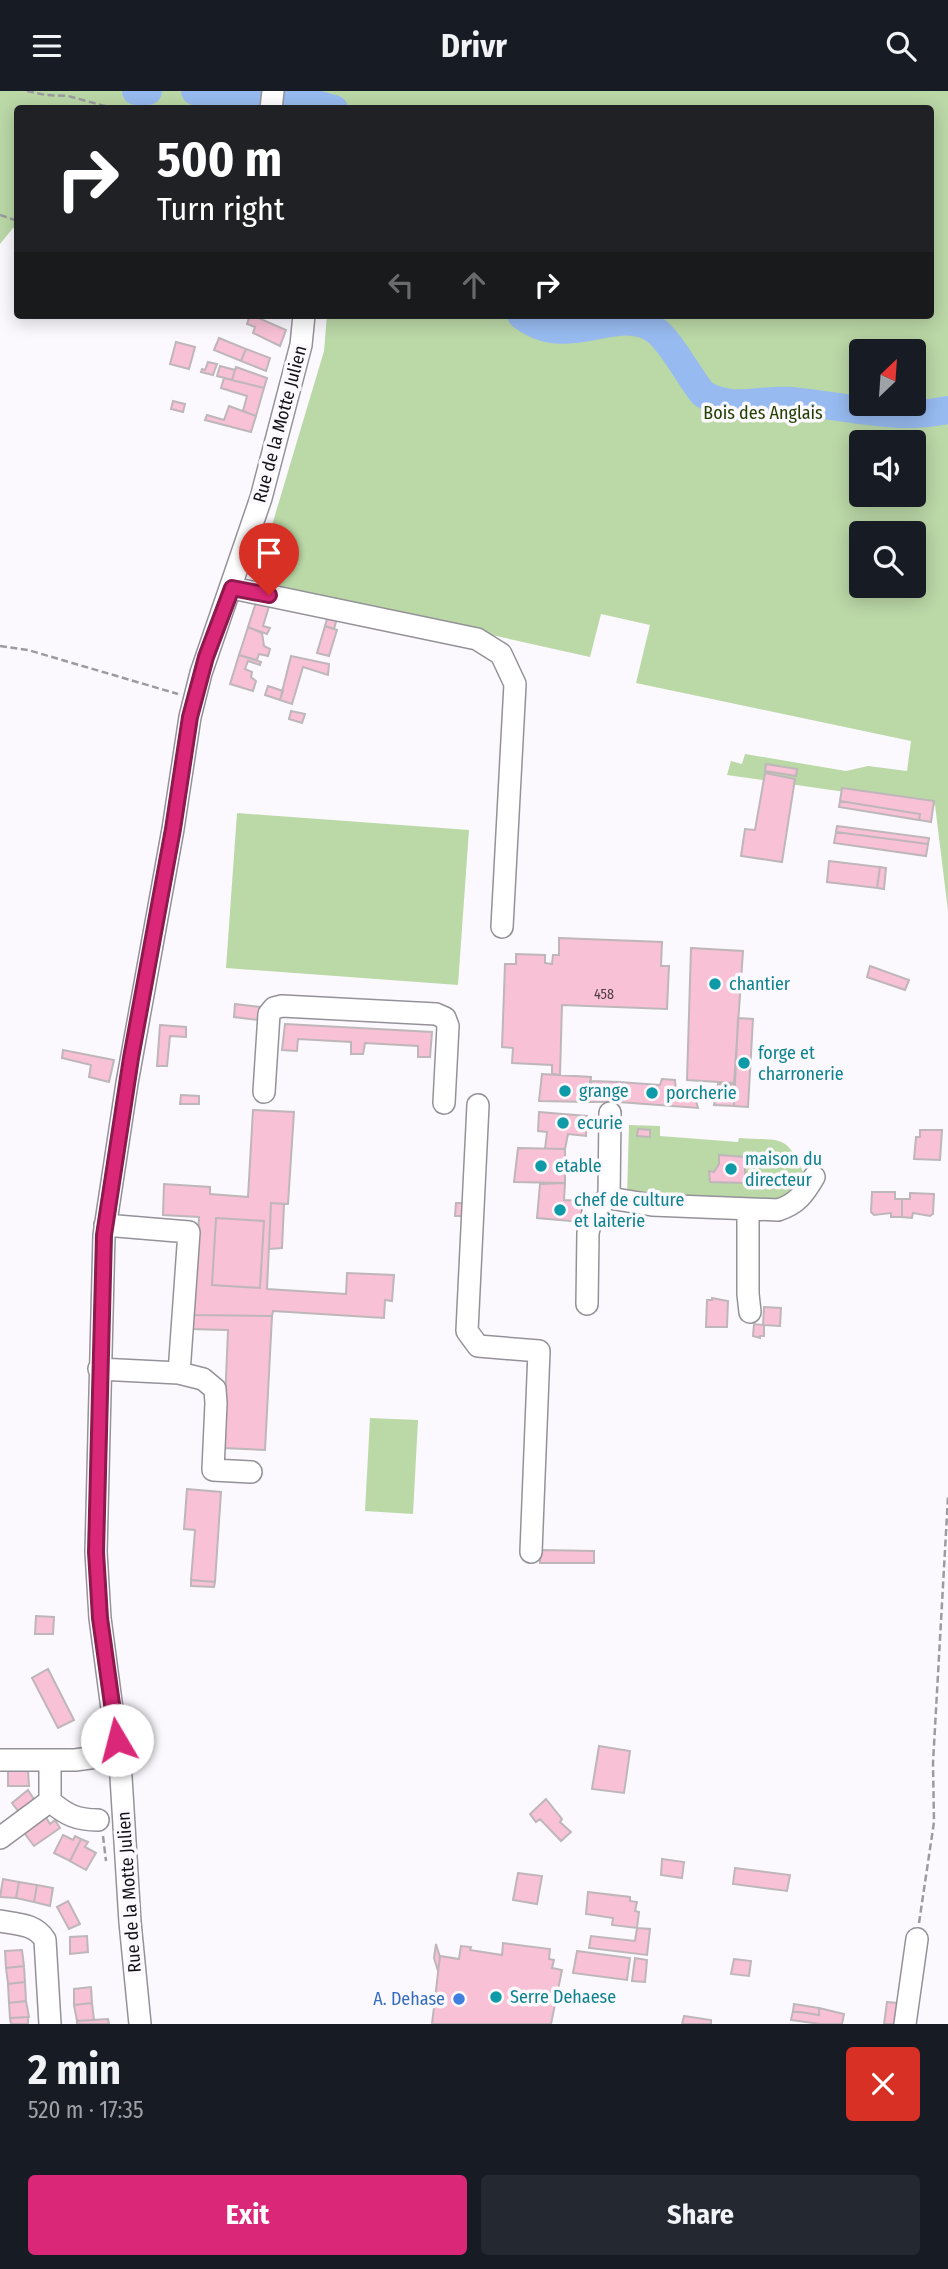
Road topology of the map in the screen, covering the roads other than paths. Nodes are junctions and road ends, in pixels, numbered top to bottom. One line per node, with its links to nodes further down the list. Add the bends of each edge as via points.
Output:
1 (303, 319): 2 (street, Rue de la Motte Julien, via 298,360)
2 (232, 588): 3 (street, via 477,639 500,654 515,684); 11 (street, Rue de la Motte Julien, via 194,699)
3 (502, 926)
4 (264, 1092): 5 (street, via 269,1014 274,1008 422,1013 445,1018 448,1026)
5 (444, 1103)
6 (478, 1105): 17 (street, via 467,1331 478,1346 539,1351)
7 (610, 1113): 9 (street)
8 (814, 1177): 10 (street, via 793,1206)
9 (609, 1198): 10 (street, via 652,1205); 12 (street, via 594,1208)
10 (748, 1209): 13 (street)
11 (105, 1225): 14 (street, Rue de la Motte Julien); 15 (street, via 189,1232)
12 (587, 1304)
13 (750, 1312)
14 (99, 1369): 15 (street); 18 (street, Rue de la Motte Julien, via 100,1618)
15 (179, 1373): 16 (street, via 203,1378 215,1389 213,1469)
16 (251, 1472)
17 (531, 1552)
18 (119, 1754): 19 (street); 27 (street, Rue de la Motte Julien)
19 (50, 1760): 20 (street); 21 (street)
20 (0, 1761)
21 (50, 1801): 22 (street, via 67,1815); 23 (street)
22 (101, 1824)
23 (0, 1838)
24 (0, 1921): 26 (street, via 32,1927 42,1935)
25 (917, 1939): 28 (street)
26 (50, 2024)
27 (140, 2024)
28 (905, 2024)

